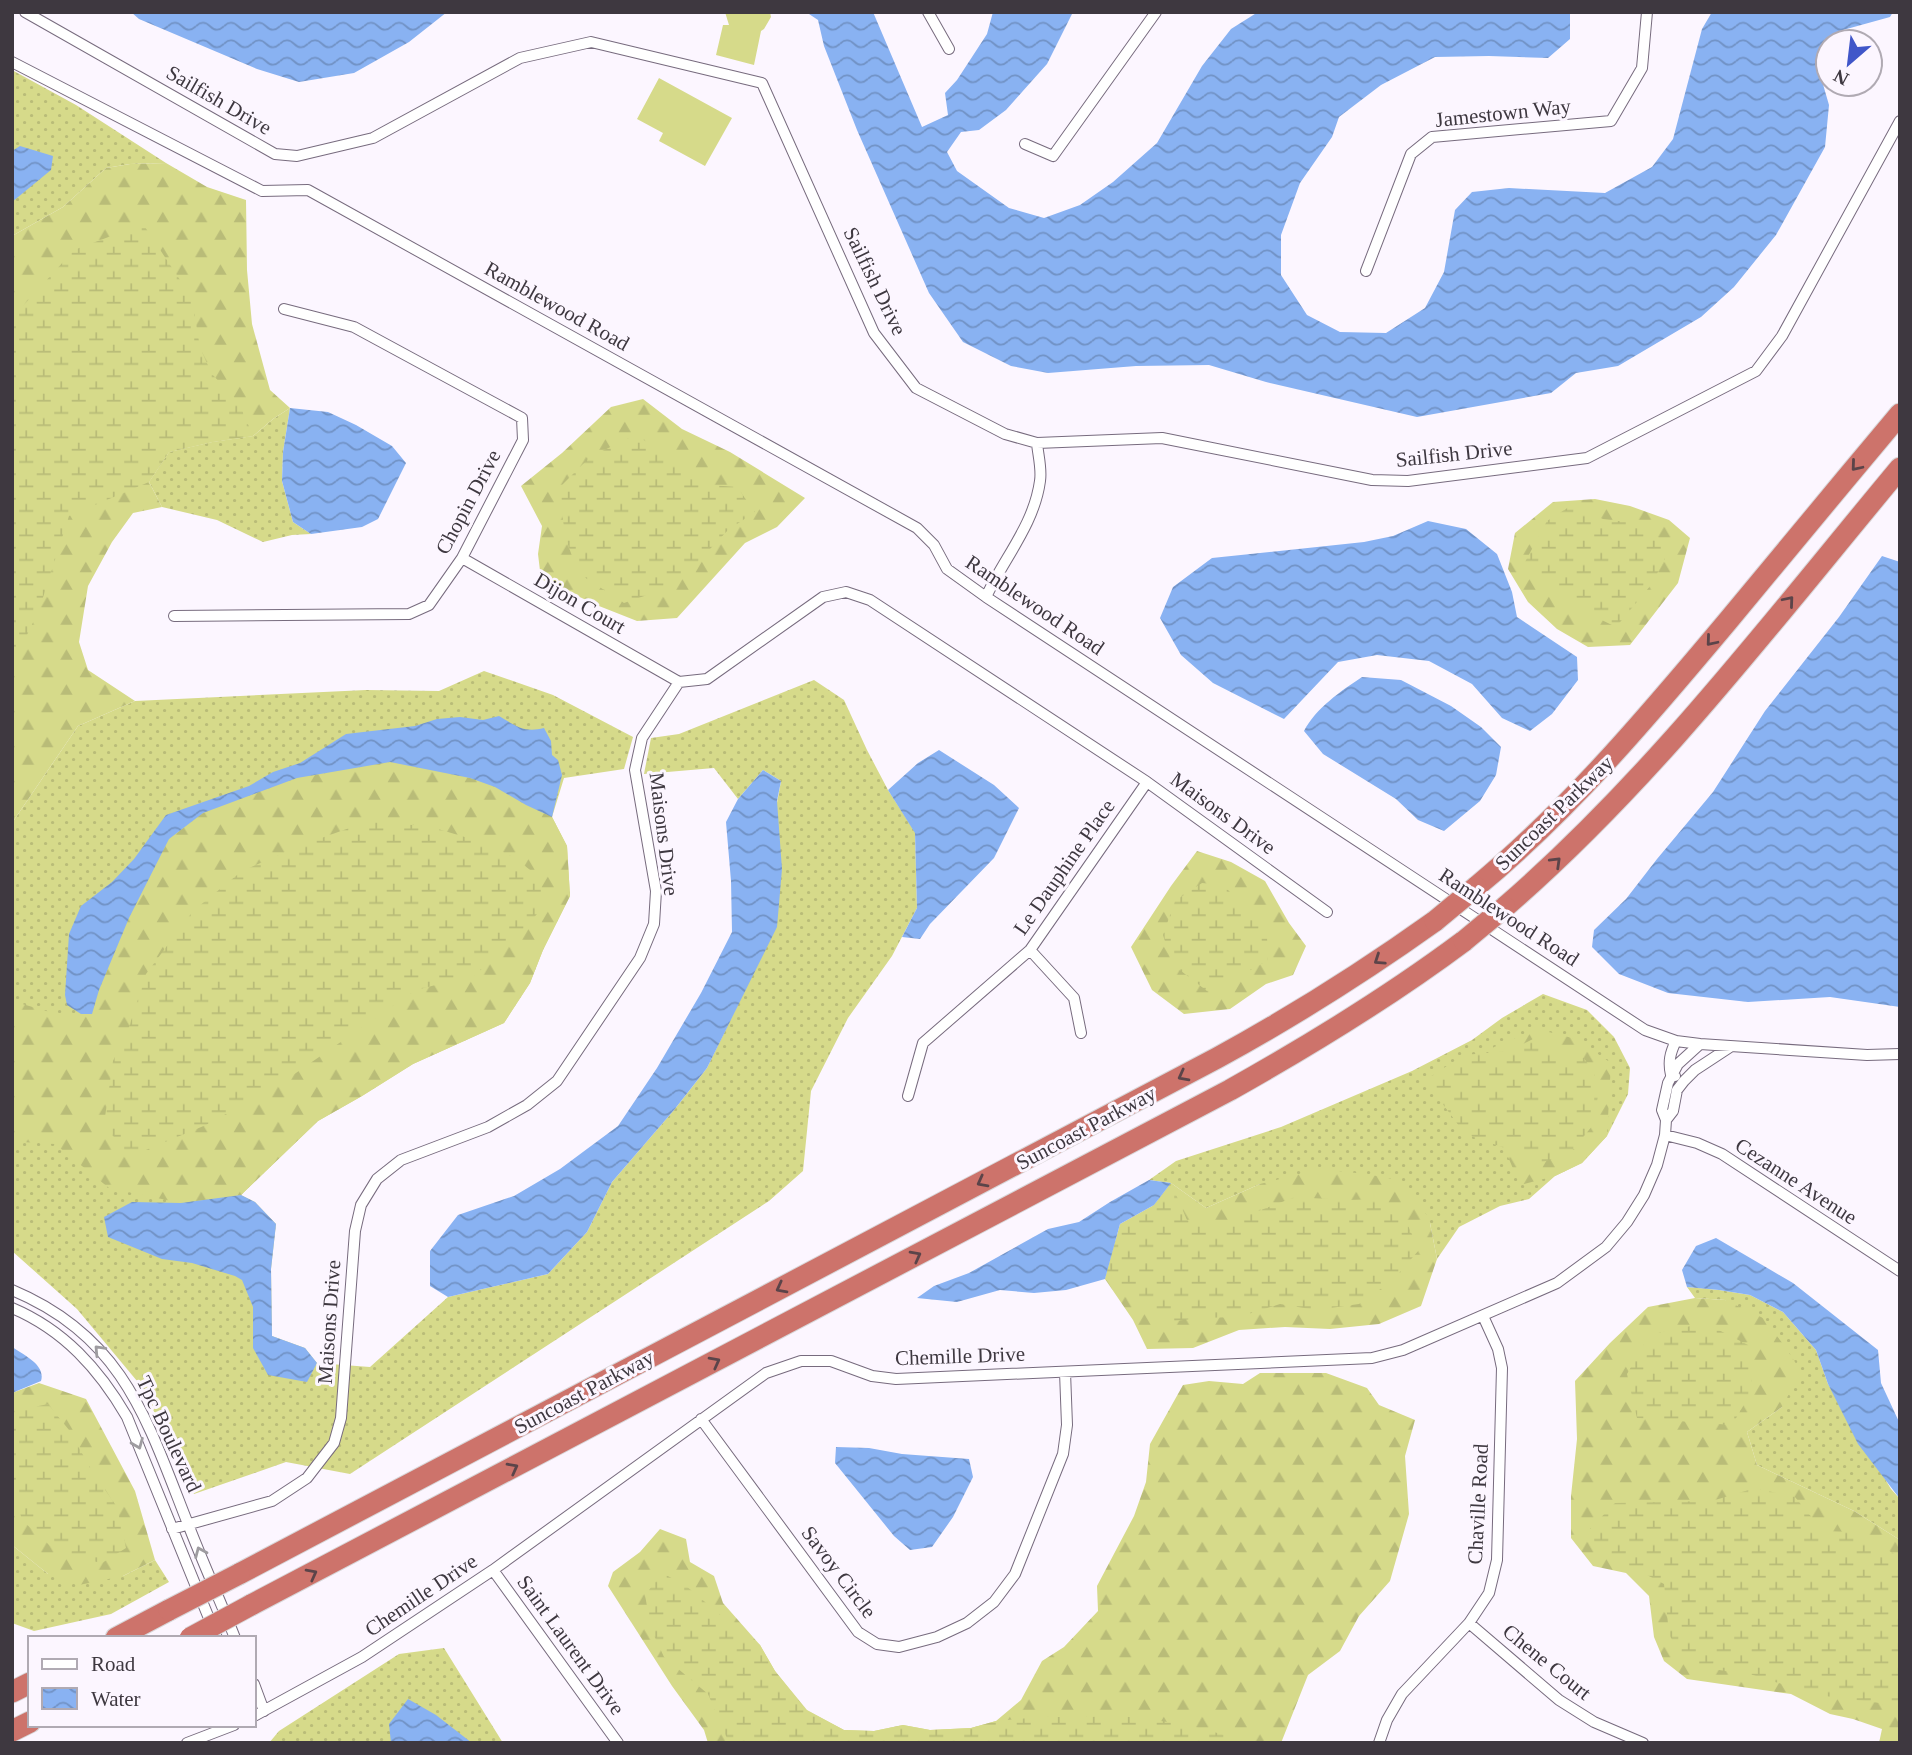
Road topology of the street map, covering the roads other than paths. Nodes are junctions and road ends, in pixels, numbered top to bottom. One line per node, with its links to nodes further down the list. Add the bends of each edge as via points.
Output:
1 (25, 12): 12 (street, Sailfish Drive, via 275,154 297,156 373,138 520,58 591,42 762,83 874,333 916,388 1005,434)
2 (928, 12): 5 (street)
3 (1156, 12): 8 (street, via 1052,156)
4 (1647, 12): 9 (street, Jamestown Way, via 1642,68 1611,121 1432,137 1411,154)
5 (949, 49)
6 (12, 62): 15 (street, Ramblewood Road, via 262,191 308,190 917,528 934,545 947,569)
7 (1900, 121): 12 (street, Sailfish Drive, via 1782,336 1756,371 1587,458 1408,481 1372,480 1162,438)
8 (1025, 144)
9 (1366, 271)
10 (284, 309): 14 (street, Chopin Drive, via 354,327 522,418 523,440)
11 (1900, 414): 41 (highway, Suncoast Parkway, one-way to 41, bridge, via 1618,750 1476,887 1348,981 1260,1035)
12 (1037, 443): 15 (street, via 1041,478 1036,502)
13 (1900, 468): 42 (highway, Suncoast Parkway, one-way to 13, bridge, via 1230,1090 1371,1007 1464,941 1551,868 1680,731)
14 (462, 558): 16 (street, Chopin Drive, via 429,605 409,614); 17 (street, Dijon Court)
15 (986, 597): 22 (street, Ramblewood Road, via 1645,1030)
16 (174, 616)
17 (680, 682): 18 (street, Maisons Drive, via 707,679 823,597 846,592 870,600); 37 (street, Maisons Drive, via 642,738 635,770 656,891 654,924 640,958 557,1080 527,1105 488,1127 401,1160 377,1179 361,1205 355,1231 341,1418 334,1443 307,1478 272,1501)
18 (1147, 782): 19 (street, Maisons Drive); 20 (street, Le Dauphine Place)
19 (1327, 912)
20 (1030, 950): 21 (street, via 1074,998); 28 (street, Le Dauphine Place, via 923,1044)
21 (1081, 1033)
22 (1676, 1041): 23 (street, Ramblewood Road); 26 (street, Chemille Drive, via 1669,1064)
23 (1700, 1044): 24 (street, Ramblewood Road); 26 (street, Chemille Drive)
24 (1731, 1046): 25 (street, Ramblewood Road); 27 (street)
25 (1900, 1054)
26 (1671, 1075): 27 (street); 29 (street, Chemille Drive, via 1662,1110)
27 (1684, 1081): 29 (street, Chemille Drive)
28 (908, 1096)
29 (1666, 1120): 30 (street, Chemille Drive)
30 (1665, 1135): 31 (street, Cezanne Avenue, via 1722,1154); 34 (street, Chemille Drive, via 1644,1195 1606,1247 1557,1283)
31 (1900, 1271)
32 (12, 1290): 37 (street, Tpc Boulevard, one-way to 32, via 146,1420 115,1366 65,1318)
33 (12, 1308): 38 (street, Tpc Boulevard, one-way to 38, via 60,1335 116,1398)
34 (1483, 1316): 35 (street, Chemille Drive, via 1404,1350 1372,1358); 40 (street, Chaville Road, via 1502,1368 1497,1560 1489,1593)
35 (1065, 1372): 36 (street, Chemille Drive, via 896,1379 831,1362 801,1361 766,1373); 36 (street, Savoy Circle, via 1063,1454 1015,1574 994,1602 967,1623 899,1647 877,1644 858,1632)
36 (701, 1419): 39 (street, Chemille Drive)
37 (188, 1524): 38 (street, Maisons Drive); 44 (street, Tpc Boulevard, one-way to 37)
38 (172, 1529): 43 (street, Tpc Boulevard)
39 (493, 1570): 48 (street, Chemille Drive, via 362,1657); 53 (street, Saint Laurent Drive)
40 (1469, 1623): 54 (street, Chaville Road, via 1402,1694); 55 (street, Chene Court, via 1559,1700 1594,1722)
41 (120, 1636)
42 (194, 1636)
43 (216, 1636)
44 (234, 1636)
45 (28, 1684): 46 (highway)
46 (12, 1692)
47 (256, 1696): 48 (street)
48 (259, 1713)
49 (28, 1723): 51 (highway)
50 (229, 1727): 52 (street)
51 (12, 1731)
52 (187, 1743)
53 (618, 1743)
54 (1379, 1743)
55 (1643, 1743)

